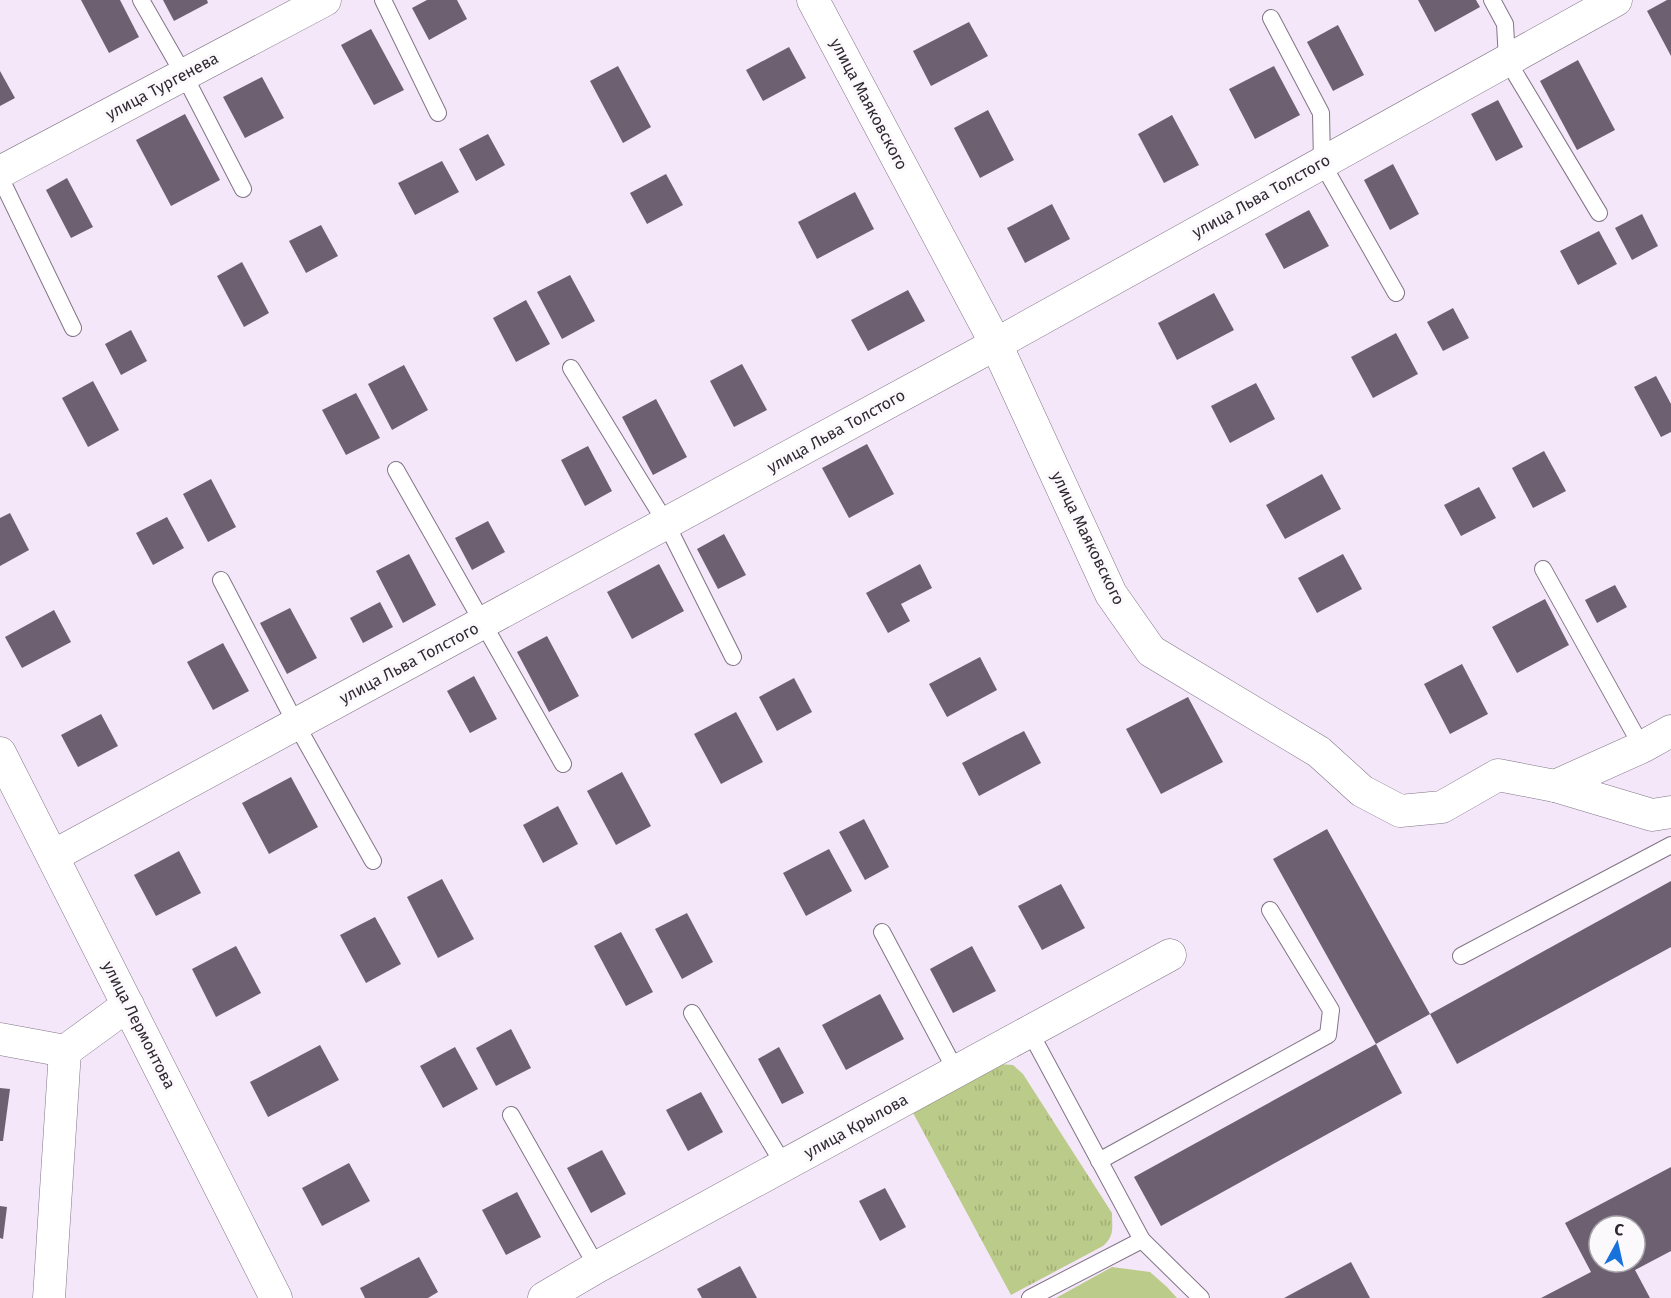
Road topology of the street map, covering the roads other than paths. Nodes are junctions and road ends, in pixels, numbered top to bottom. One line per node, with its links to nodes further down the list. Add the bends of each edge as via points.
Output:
1 (141, 0): 9 (lane)
2 (325, 0): 9 (street, улица Тургенева)
3 (383, 0): 10 (lane)
4 (813, 0): 18 (street, улица Маяковского)
5 (1492, 0): 8 (lane, via 1506,24)
6 (1616, 0): 8 (street, улица Льва Толстого)
7 (1271, 18): 11 (lane, via 1321,113)
8 (1507, 60): 11 (street, улица Льва Толстого); 15 (lane)
9 (183, 75): 12 (street, улица Тургенева); 14 (lane)
10 (438, 114)
11 (1322, 163): 16 (lane); 18 (street, улица Льва Толстого)
12 (0, 172)
13 (0, 177): 17 (lane)
14 (243, 189)
15 (1599, 213)
16 (1396, 293)
17 (73, 328)
18 (996, 344): 21 (street, улица Льва Толстого); 30 (street, улица Маяковского, via 1111,594 1151,651 1319,752 1362,791 1400,811 1442,807 1498,775)
19 (571, 368): 21 (lane)
20 (396, 470): 24 (lane)
21 (666, 523): 24 (street, улица Льва Толстого); 25 (lane)
22 (1543, 569): 27 (lane)
23 (221, 580): 26 (lane)
24 (482, 623): 26 (street, улица Льва Толстого); 29 (lane)
25 (733, 657)
26 (296, 724): 33 (street, улица Льва Толстого); 34 (lane)
27 (1660, 745): 30 (street)
28 (0, 753): 33 (street, улица Лермонтова)
29 (563, 764)
30 (1555, 786): 31 (street, улица Маяковского, via 1652,815)
31 (1671, 812)
32 (1671, 844): 38 (lane)
33 (53, 856): 39 (street, улица Лермонтова)
34 (373, 861)
35 (1270, 910): 46 (lane, via 1331,1010 1328,1035)
36 (882, 932): 44 (lane)
37 (1170, 955): 41 (street, улица Крылова)
38 (1461, 956)
39 (129, 1005): 43 (street); 51 (street, улица Лермонтова)
40 (692, 1013): 47 (lane)
41 (1030, 1032): 44 (street, улица Крылова); 46 (lane)
42 (0, 1039): 43 (street)
43 (65, 1051): 50 (street)
44 (956, 1071): 47 (street, улица Крылова)
45 (511, 1115): 49 (lane)
46 (1099, 1161): 48 (lane)
47 (784, 1165): 49 (street, улица Крылова)
48 (1142, 1240): 53 (lane); 54 (lane)
49 (597, 1267): 52 (street, улица Крылова)
50 (49, 1298)
51 (276, 1298)
52 (544, 1298)
53 (1030, 1298)
54 (1201, 1298)

